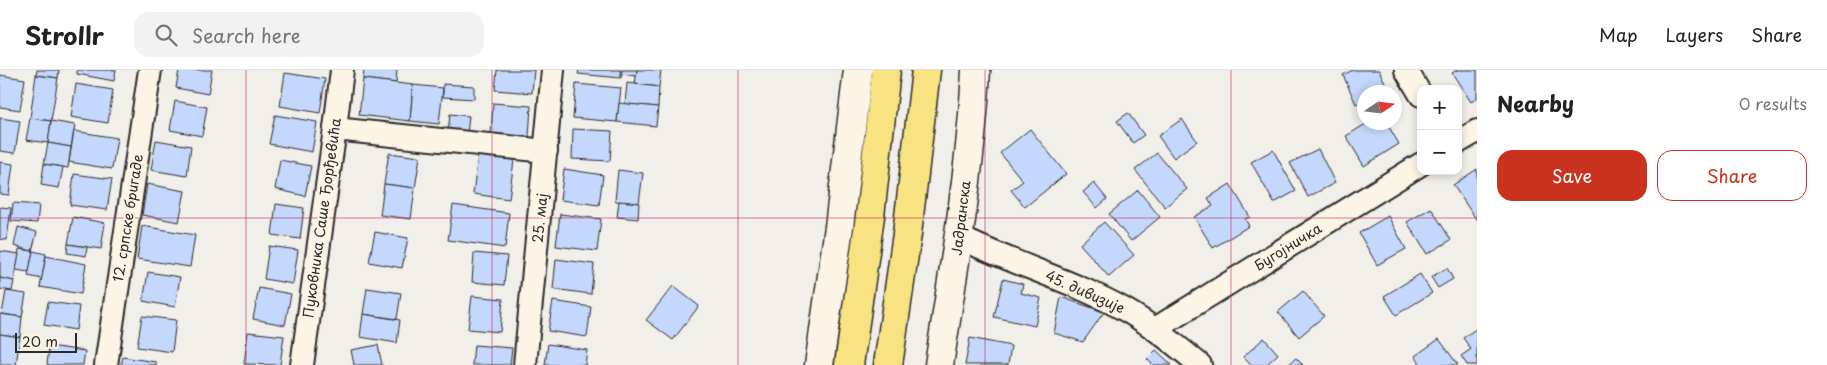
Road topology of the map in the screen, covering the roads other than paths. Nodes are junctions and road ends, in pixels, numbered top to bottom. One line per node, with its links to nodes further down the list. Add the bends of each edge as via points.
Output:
1 (150, 70): 17 (street, 12. српске бригаде)
2 (342, 70): 10 (street, Пуковника Саше Ђорђевића)
3 (553, 70): 13 (street, 25. мај)
4 (858, 70): 20 (main road)
5 (886, 70): 21 (highway)
6 (926, 70): 22 (highway)
7 (976, 70): 15 (main road, Јадранска)
8 (1406, 70): 9 (street)
9 (1417, 88)
10 (336, 129): 13 (street); 18 (street, Пуковника Саше Ђорђевића)
11 (1477, 131): 12 (street)
12 (1462, 140)
13 (546, 150): 19 (street, 25. мај)
14 (1417, 166): 16 (street, Бугојничка)
15 (959, 237): 16 (street, 45. дивизије, via 1100,297); 23 (main road, Јадранска)
16 (1155, 329): 24 (street, 45. дивизије)
17 (106, 365)
18 (302, 365)
19 (525, 365)
20 (819, 365)
21 (849, 365)
22 (888, 365)
23 (939, 365)
24 (1200, 365)

